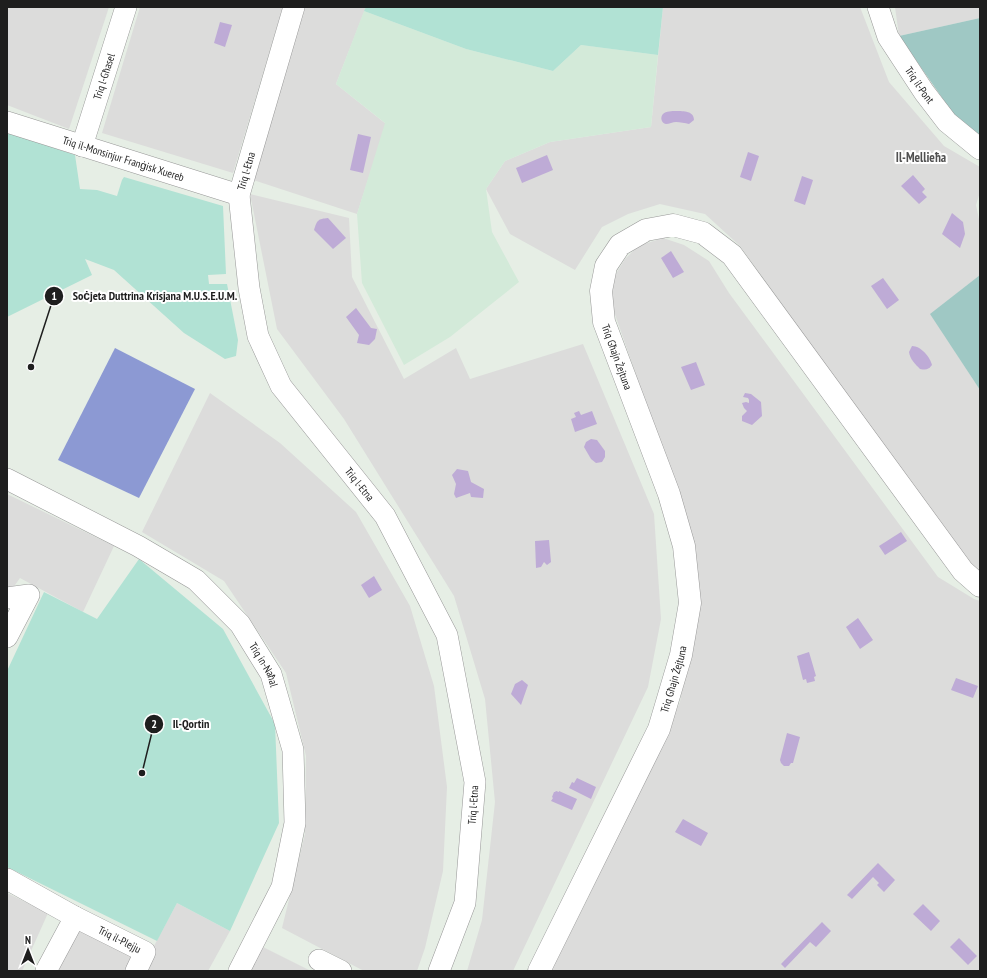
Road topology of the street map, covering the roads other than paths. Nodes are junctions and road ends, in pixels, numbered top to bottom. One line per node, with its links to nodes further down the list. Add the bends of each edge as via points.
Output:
1 (126, 7): 5 (street, Triq l-Għasel)
2 (294, 7): 7 (street, Triq l-Etna)
3 (878, 7): 6 (street, Triq il-Pont, via 888,37 924,92 947,122)
4 (7, 122): 5 (street, Triq il-Monsinjur Franġisk Xuereb)
5 (82, 146): 7 (street, Triq il-Monsinjur Franġisk Xuereb)
6 (980, 149)
7 (239, 195): 19 (street, Triq l-Etna, via 249,288 258,336 281,386 385,516 447,635 475,782 466,903)
8 (7, 479): 17 (street, Triq in-Naħal, via 138,546 196,580 240,624 271,674 293,750 295,823 282,887)
9 (980, 586): 20 (street, Triq Għajn Żejtuna, via 963,571 732,254 703,233 674,225 646,230 620,245 606,266 601,291 604,322 668,494 684,546 690,603 681,655 659,729)
10 (7, 598): 11 (street, via 29,595)
11 (7, 637)
12 (7, 879): 13 (street, Triq il-Plejju)
13 (75, 917): 15 (street); 16 (street, Triq il-Plejju, via 145,952)
14 (319, 960): 18 (street)
15 (46, 971)
16 (136, 971)
17 (239, 971)
18 (341, 971)
19 (439, 971)
20 (539, 971)

